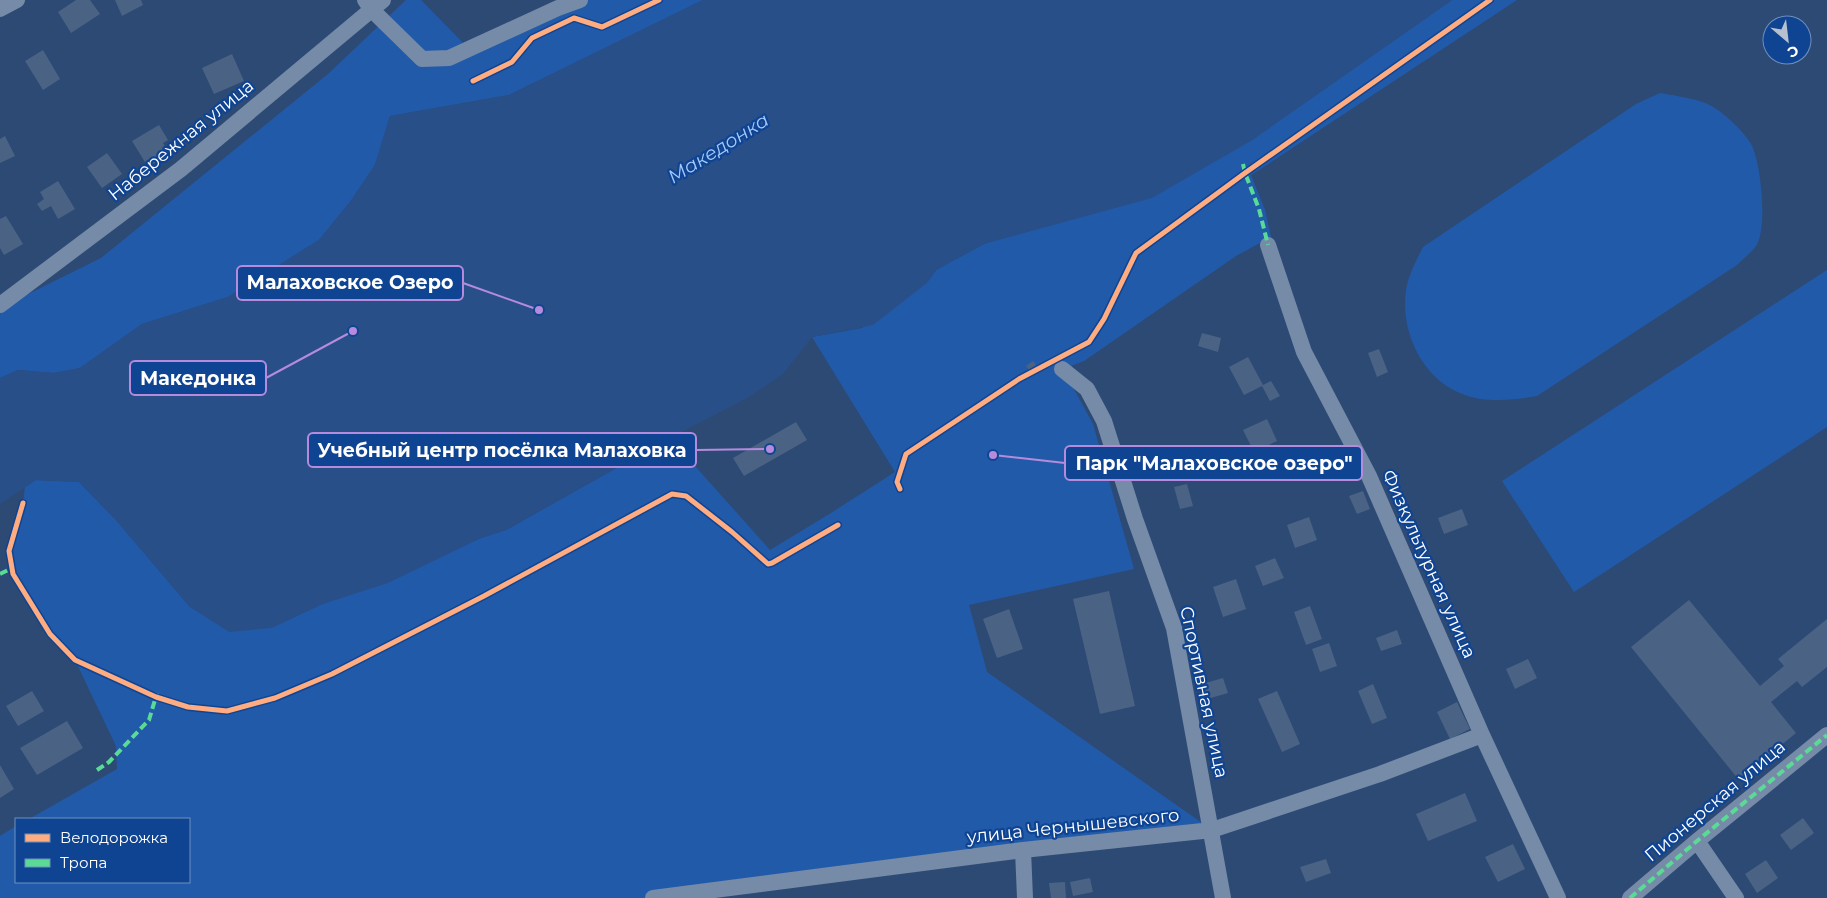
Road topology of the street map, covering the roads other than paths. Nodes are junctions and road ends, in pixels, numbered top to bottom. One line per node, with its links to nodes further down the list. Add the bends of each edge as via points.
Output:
1 (17, 0): 4 (street)
2 (580, 0): 3 (street, via 449,58 422,59)
3 (373, 3): 6 (street, Набережная улица, via 181,169)
4 (0, 9)
5 (1268, 245): 8 (street, Физкультурная улица, via 1304,352 1369,476)
6 (0, 305)
7 (1062, 369): 10 (street, Спортивная улица, via 1087,389 1104,421 1174,628)
8 (1482, 735): 10 (street, улица Чернышевского, via 1380,774); 16 (street, Физкультурная улица)
9 (1827, 735): 11 (street, Пионерская улица)
10 (1212, 830): 12 (street, улица Чернышевского); 15 (street, Спортивная улица)
11 (1697, 841): 17 (street, Пионерская улица); 18 (street)
12 (1023, 850): 13 (street, улица Чернышевского); 14 (street)
13 (653, 898)
14 (1025, 898)
15 (1223, 898)
16 (1558, 898)
17 (1630, 898)
18 (1736, 898)

